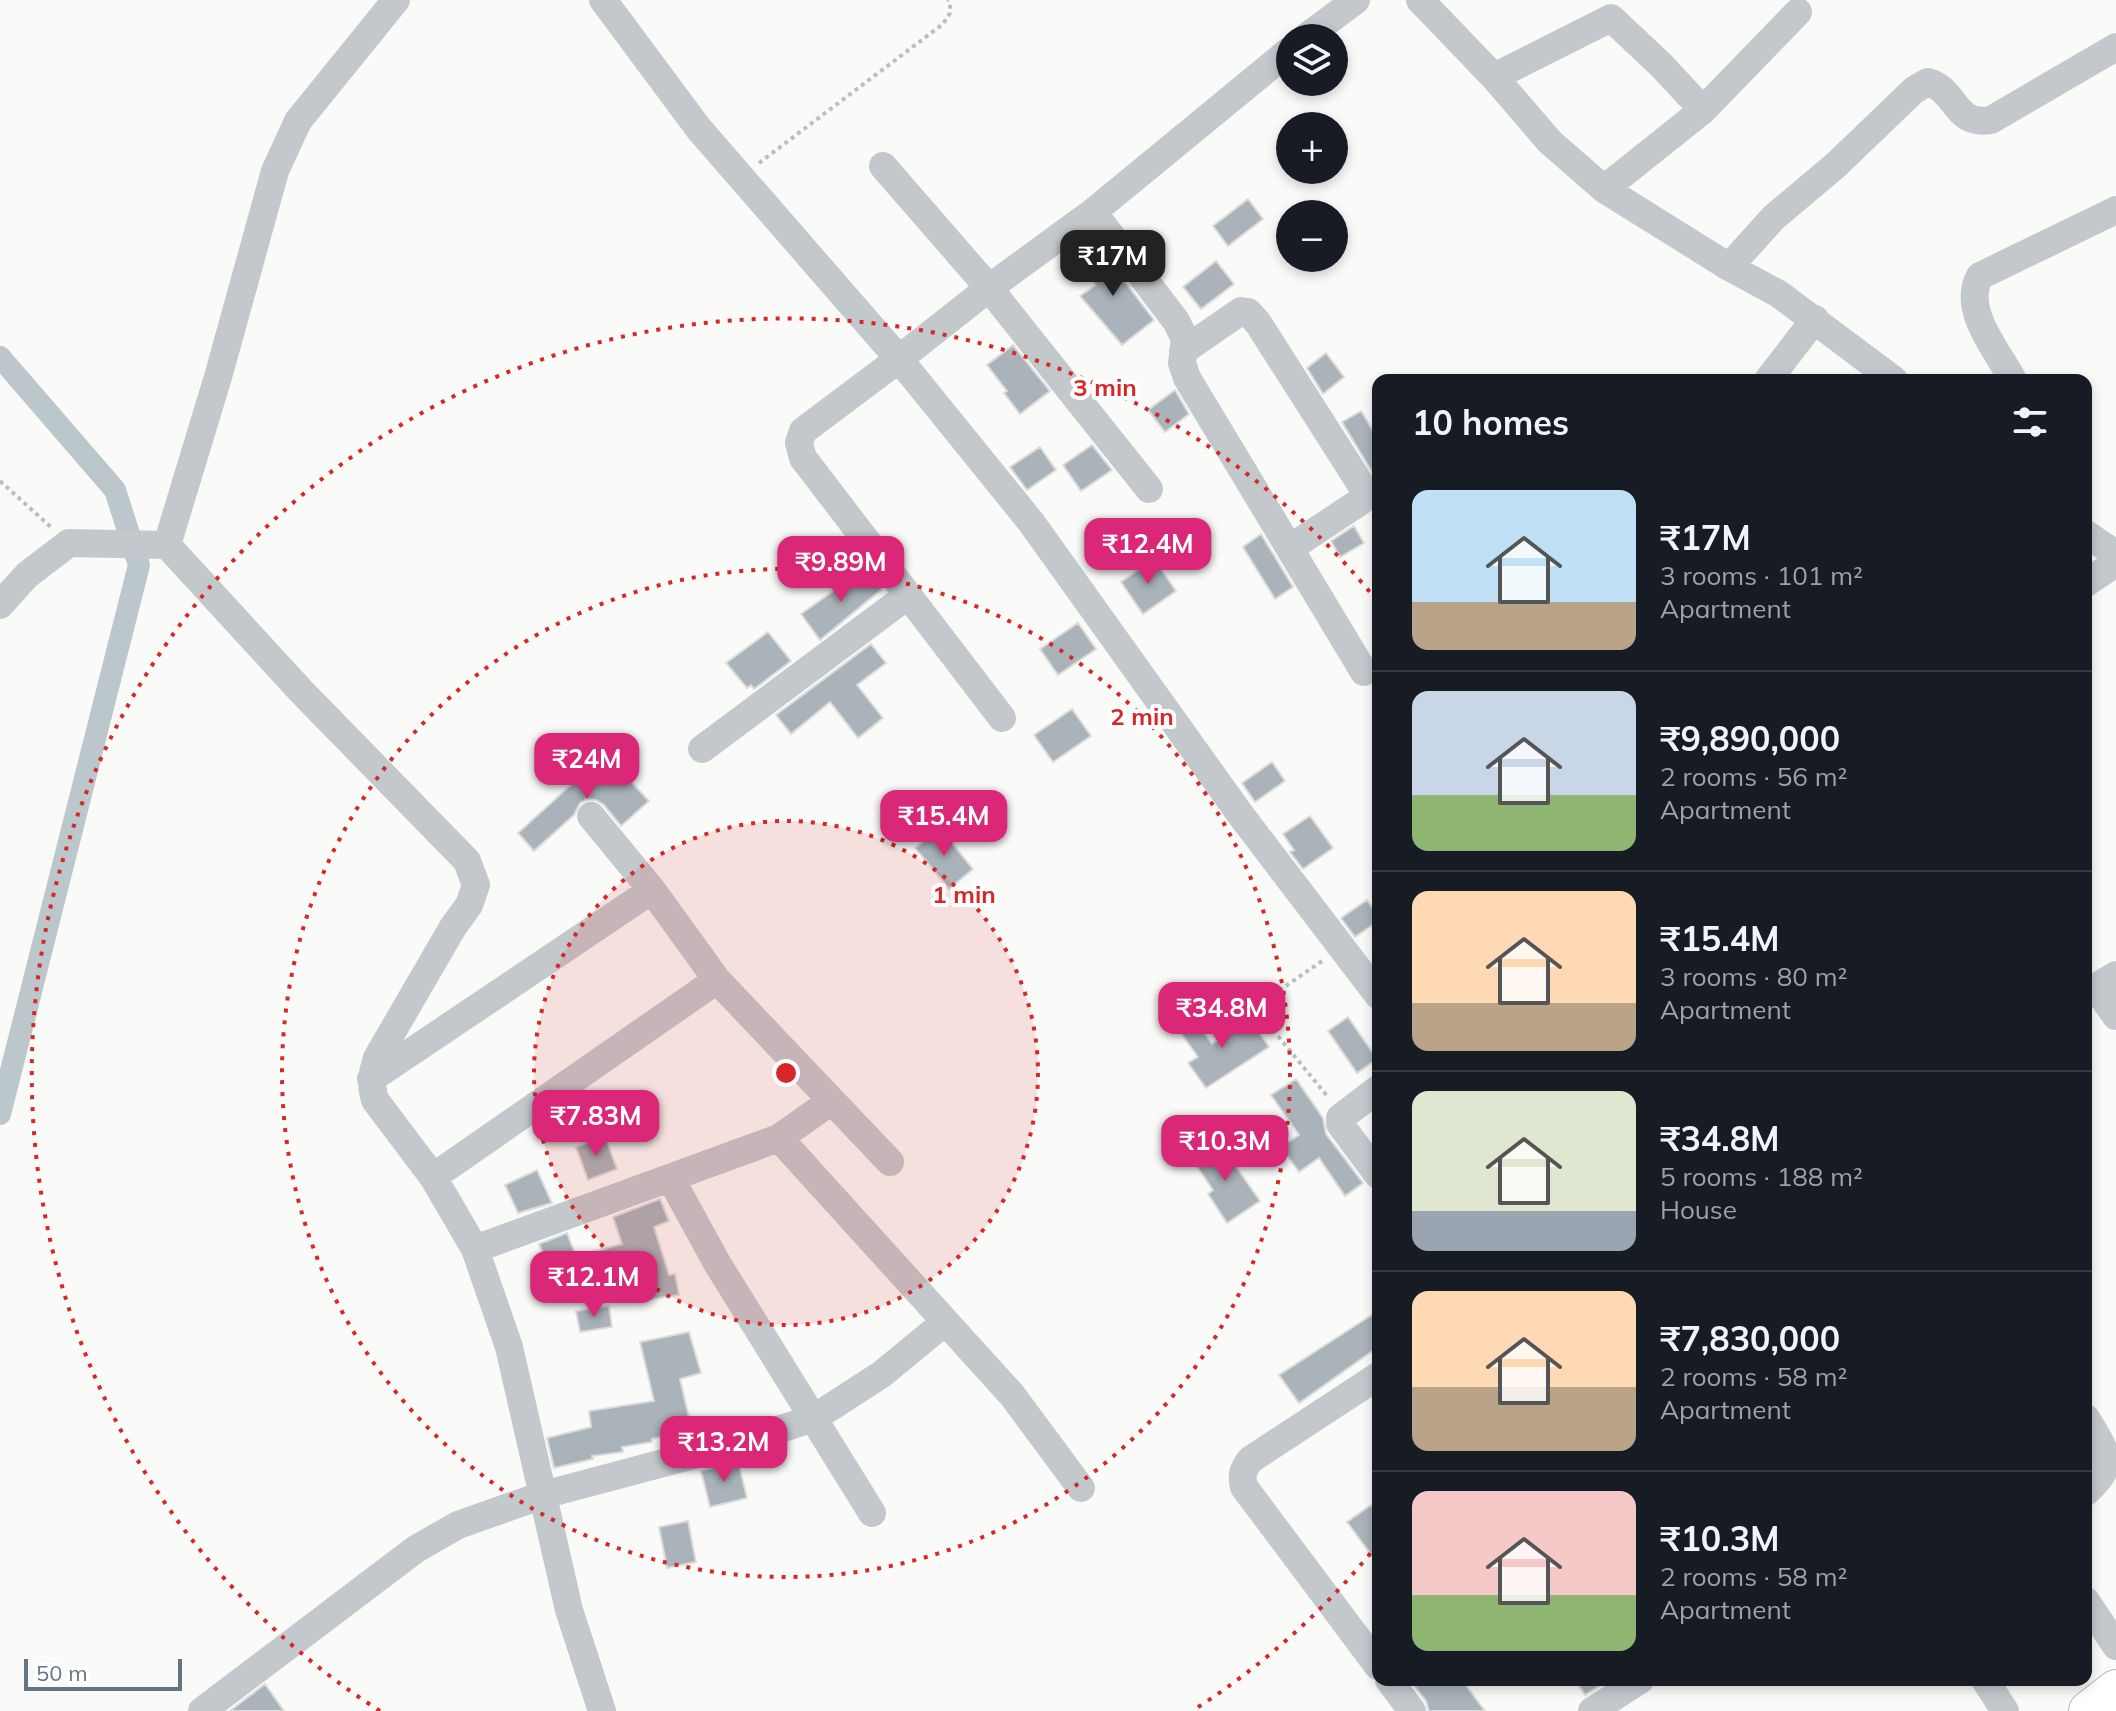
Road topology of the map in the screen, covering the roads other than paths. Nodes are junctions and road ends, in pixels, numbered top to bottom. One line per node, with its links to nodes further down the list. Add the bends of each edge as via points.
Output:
1 (396, 0): 26 (street, via 298,121 275,171 218,377)
2 (603, 0): 20 (street, via 699,129)
3 (1356, 0): 7 (street)
4 (1420, 0): 10 (street)
5 (1611, 9): 10 (street); 11 (street)
6 (1798, 12): 11 (street)
7 (1324, 24)
8 (2116, 47): 16 (street, via 1991,120 1965,117 1939,85 1928,82 1773,218)
9 (1276, 62): 15 (street)
10 (1494, 77): 13 (street, via 1550,142)
11 (1703, 110): 13 (street)
12 (883, 166): 17 (street)
13 (1604, 189): 16 (street)
14 (2116, 210): 23 (street, via 1980,276 1973,289 1974,310)
15 (1093, 212): 17 (street); 19 (street, via 1176,321 1185,339)
16 (1729, 267): 18 (street)
17 (989, 288): 20 (street); 24 (street)
18 (1815, 319): 21 (street); 22 (street)
19 (1183, 351): 27 (street, via 1187,378); 27 (street, via 1241,311 1248,312 1360,483 1361,501)
20 (899, 359): 31 (street, via 815,420 799,443 803,458); 40 (street, via 1031,522)
21 (1773, 374)
22 (1886, 374)
23 (2010, 374)
24 (1149, 489)
25 (2092, 537): 28 (street)
26 (159, 546): 32 (street, via 69,543 27,575); 42 (street, via 467,861 476,885 469,905 377,1058)
27 (1290, 548): 33 (street)
28 (2116, 554)
29 (2116, 563): 30 (street)
30 (2092, 579)
31 (907, 596): 34 (street); 35 (street)
32 (0, 605)
33 (1364, 672)
34 (1002, 718)
35 (702, 749)
36 (591, 816): 37 (street)
37 (652, 890): 38 (street); 42 (street)
38 (717, 980): 44 (street); 48 (street)
39 (2099, 985): 41 (street)
40 (1372, 988)
41 (2116, 1016)
42 (371, 1079): 48 (street, via 375,1100)
43 (1372, 1093): 47 (street, via 1343,1114 1340,1124)
44 (830, 1102): 45 (street); 46 (street)
45 (779, 1138): 49 (street); 51 (street)
46 (890, 1162)
47 (1372, 1167)
48 (433, 1177): 50 (street)
49 (671, 1179): 50 (street); 53 (street)
50 (475, 1249): 57 (street, via 509,1347)
51 (945, 1322): 53 (street, via 882,1374); 55 (street, via 1012,1395)
52 (1372, 1380): 61 (street, via 1250,1460 1242,1478)
53 (814, 1418): 57 (street); 58 (street)
54 (2092, 1428): 56 (street, via 2112,1469)
55 (1081, 1488)
56 (2092, 1488)
57 (543, 1495): 66 (street, via 458,1525 416,1549); 67 (street, via 569,1610)
58 (872, 1513)
59 (2092, 1610): 60 (street)
60 (2116, 1646)
61 (1372, 1658)
62 (1393, 1686): 68 (street)
63 (1631, 1686): 69 (street)
64 (1989, 1686): 70 (street)
65 (2116, 1690): 71 (highway)
66 (202, 1711)
67 (602, 1711)
68 (1412, 1711)
69 (1592, 1711)
70 (2005, 1711)
71 (2089, 1711)

